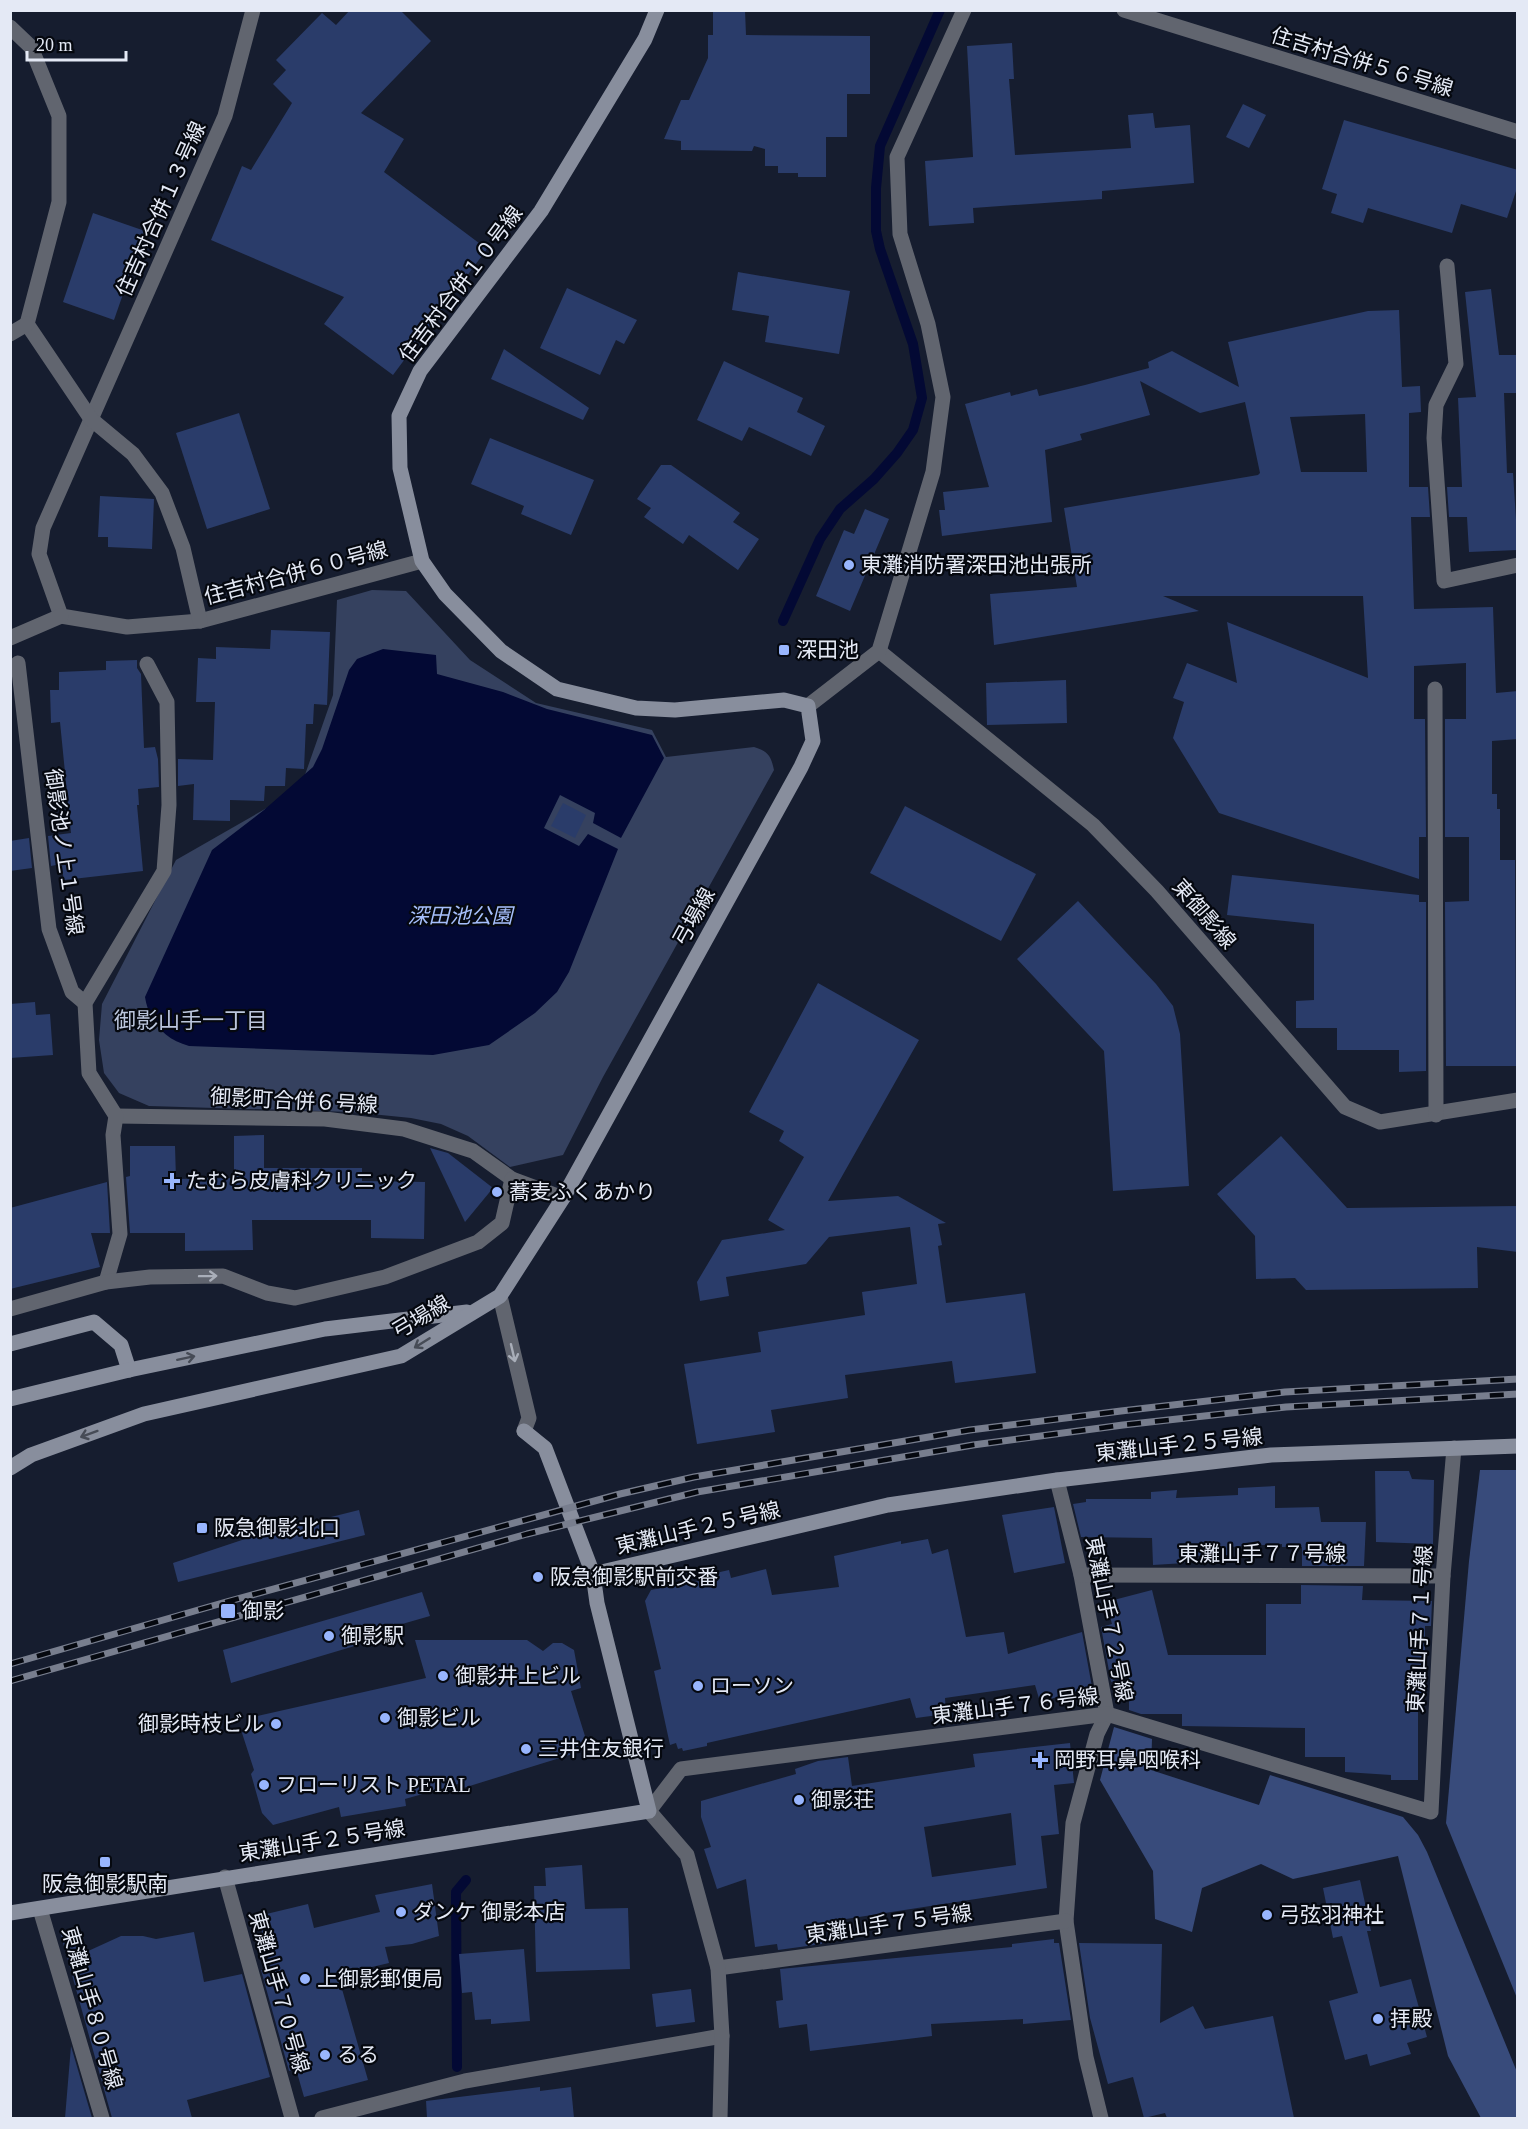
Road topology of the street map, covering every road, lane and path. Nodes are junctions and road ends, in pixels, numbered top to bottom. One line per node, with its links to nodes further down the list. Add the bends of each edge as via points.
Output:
1 (253, 10): 10 (street, 住吉村合併１３号線, via 225,116)
2 (657, 10): 11 (street, 住吉村合併１０号線, via 645,39 541,211 420,371 399,416 400,468)
3 (964, 10): 16 (street, via 897,158 900,234 928,324 943,397 933,472)
4 (1125, 10): 6 (street, 住吉村合併５６号線)
5 (10, 27): 8 (street, via 31,47 60,116 59,202)
6 (1518, 132)
7 (1447, 266): 12 (street, via 1456,364 1436,405 1434,438 1444,581)
8 (27, 324): 9 (street); 10 (street, 住吉村合併６０号線)
9 (10, 334)
10 (91, 419): 13 (street, 住吉村合併１３号線, via 43,528 39,554); 14 (street, 住吉村合併６０号線, via 133,454 162,493 183,548)
11 (422, 561): 14 (street, 住吉村合併６０号線); 20 (street, 住吉村合併１０号線, via 445,594 501,651 557,689 636,708 675,710 784,700)
12 (1518, 565)
13 (61, 616): 14 (street, via 127,627); 15 (street)
14 (200, 621)
15 (10, 638)
16 (879, 651): 20 (street); 23 (street, 東御影線, via 1093,825 1157,891 1345,1107 1380,1122)
17 (18, 663): 21 (street, 御影池ノ上１号線, via 49,929 72,992)
18 (147, 664): 21 (street, via 167,702 169,805 164,871)
19 (1435, 689): 23 (street)
20 (808, 706): 26 (street, 弓場線, via 813,741 801,767)
21 (85, 1003): 24 (street, via 89,1073)
22 (1518, 1100): 23 (street, 東御影線)
23 (1436, 1115)
24 (116, 1116): 25 (street, 御影町合併６号線, via 325,1119 404,1129 473,1151); 27 (street, via 113,1135 120,1234)
25 (512, 1179): 26 (street, 御影町合併６号線); 27 (street, one-way to 25, via 223,1276 267,1293 295,1298 385,1277 478,1242 502,1223)
26 (563, 1198): 28 (street, 弓場線)
27 (106, 1282): 29 (street)
28 (500, 1296): 30 (street); 38 (street, one-way to 38, via 529,1418 524,1431 545,1448)
29 (10, 1309)
30 (472, 1312): 32 (street, 弓場線, one-way to 30, via 325,1329); 36 (street, 弓場線, one-way to 36, via 401,1356 144,1414 32,1455)
31 (10, 1344): 32 (street, via 94,1322 121,1345)
32 (129, 1370): 33 (street, 弓場線)
33 (10, 1399)
34 (1518, 1446): 35 (street, 東灘山手２５号線)
35 (1454, 1448): 37 (street, 東灘山手２５号線, via 1271,1455); 40 (street, 東灘山手７１号線)
36 (10, 1468)
37 (1057, 1479): 38 (street, 東灘山手２５号線, via 888,1505); 39 (street, 東灘山手７２号線)
38 (593, 1574): 42 (street, 東灘山手２５号線)
39 (1081, 1575): 40 (street, 東灘山手７７号線); 41 (street, 東灘山手７２号線)
40 (1443, 1576): 43 (street, 東灘山手７１号線)
41 (1107, 1714): 42 (street, 東灘山手７６号線, via 681,1769); 43 (street, 東灘山手７６号線); 47 (street, 東灘山手７２号線, via 1097,1734 1073,1823)
42 (649, 1811): 44 (street, 東灘山手２５号線); 48 (street, via 687,1855)
43 (1431, 1812)
44 (225, 1877): 45 (street, 東灘山手２５号線); 51 (street, 東灘山手７０号線)
45 (40, 1909): 46 (street, 東灘山手２５号線); 50 (street, 東灘山手８０号線)
46 (10, 1913)
47 (1065, 1921): 48 (street, 東灘山手７５号線); 54 (street, 東灘山手７２号線, via 1086,2057)
48 (718, 1968): 49 (street)
49 (723, 2036): 52 (street, via 465,2081); 53 (street)
50 (102, 2118)
51 (292, 2118)
52 (322, 2118)
53 (720, 2118)
54 (1101, 2118)

